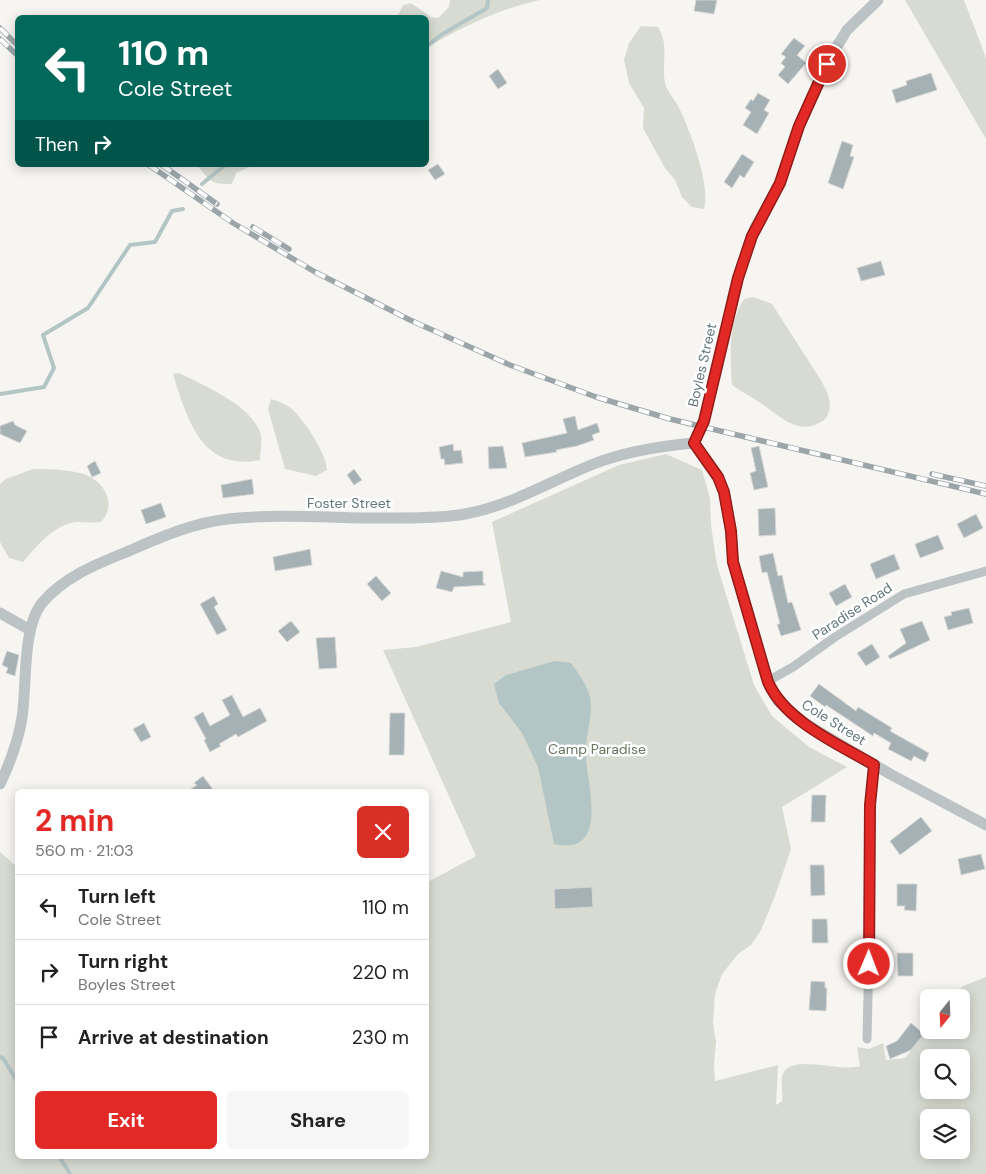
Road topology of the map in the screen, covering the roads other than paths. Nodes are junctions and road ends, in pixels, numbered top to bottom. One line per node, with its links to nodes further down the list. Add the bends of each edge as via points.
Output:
1 (878, 0): 2 (street, Boyles Street, via 847,30 833,53 799,126 780,183 755,228 738,278 704,421)
2 (694, 443): 5 (street, Foster Street, via 660,447 594,464 526,496 462,515 429,518 253,518 226,520 176,532 82,572 58,587 34,615); 6 (street, Cole Street, via 718,477 724,492 733,562)
3 (986, 571): 6 (street, Paradise Road, via 904,594)
4 (0, 613): 5 (street)
5 (30, 630): 8 (street, Foster Street, via 17,742)
6 (768, 682): 7 (street, Cole Street, via 784,708)
7 (874, 765): 9 (street, Cole Street); 10 (street, via 870,805)
8 (0, 784)
9 (986, 825)
10 (867, 1039)

